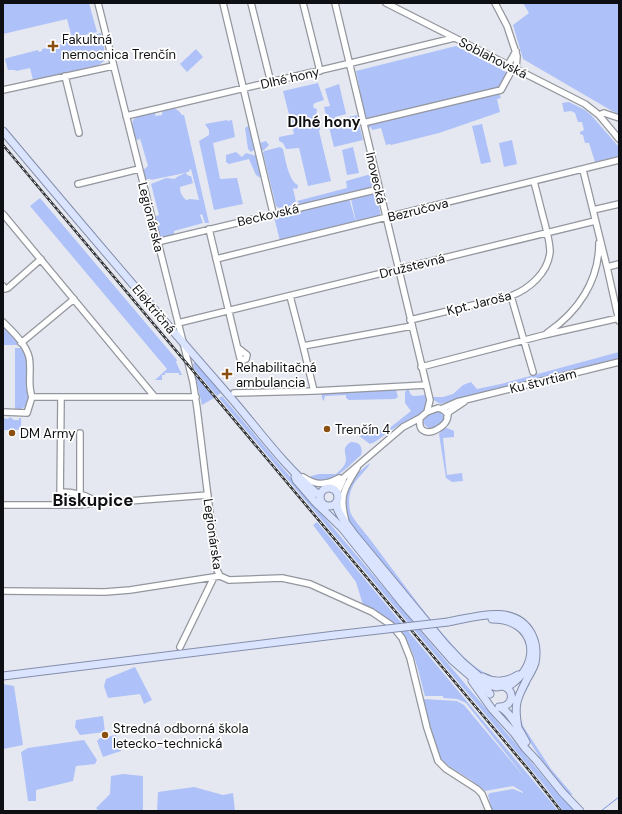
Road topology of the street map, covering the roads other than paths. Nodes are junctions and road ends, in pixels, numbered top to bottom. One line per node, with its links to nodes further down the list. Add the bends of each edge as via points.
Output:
1 (98, 3): 11 (street, Legionárska)
2 (223, 3): 16 (street)
3 (251, 3): 15 (street)
4 (303, 3): 13 (street)
5 (335, 3): 10 (street, Inovecká)
6 (386, 3): 8 (street, Soblahovská)
7 (495, 3): 9 (street)
8 (454, 38): 10 (street, Dlhé hony); 12 (street, Soblahovská)
9 (516, 51): 12 (street); 12 (street, via 517,56)
10 (349, 64): 13 (street, Dlhé hony); 21 (street, Inovecká)
11 (113, 66): 14 (street); 19 (street, Legionárska)
12 (512, 67): 18 (street, Soblahovská, via 585,104); 21 (street, via 501,90)
13 (320, 71): 15 (street, Dlhé hony)
14 (65, 76): 17 (street); 23 (street)
15 (270, 83): 16 (street, Dlhé hony)
16 (244, 89): 19 (street, Dlhé hony); 33 (street)
17 (3, 90)
18 (599, 115): 20 (street, Soblahovská, via 604,113); 24 (street, Soblahovská)
19 (126, 116): 26 (street, Legionárska)
20 (619, 118)
21 (363, 123): 30 (street, Inovecká)
22 (3, 131): 54 (main road, Električná)
23 (79, 133)
24 (619, 139)
25 (619, 160): 27 (street, Bezručova)
26 (139, 169): 29 (street, Legionárska); 40 (street, Legionárska)
27 (583, 170): 28 (street, Bezručova); 32 (street)
28 (534, 182): 35 (street, Bezručova); 38 (street, Kpt. Jaroša)
29 (78, 184)
30 (379, 189): 33 (street, Beckovská); 35 (street, Inovecká)
31 (619, 204): 32 (street)
32 (593, 210): 36 (street)
33 (273, 213): 37 (street, Beckovská)
34 (4, 218): 41 (street)
35 (385, 218): 42 (street, Bezručova); 45 (street, Inovecká)
36 (595, 221): 38 (street, Družstevná); 39 (street)
37 (209, 229): 40 (street, Beckovská); 42 (street)
38 (547, 233): 45 (street, Družstevná); 48 (street, Kpt. Jaroša, via 550,252 543,270 529,286)
39 (599, 234): 44 (street); 57 (street, via 599,255 595,275 588,291 561,324)
40 (157, 242): 51 (street, Legionárska)
41 (41, 259): 46 (street, via 7,289); 49 (street)
42 (216, 259): 50 (street)
43 (619, 264): 44 (street)
44 (607, 267): 52 (street)
45 (398, 269): 47 (street, Družstevná); 56 (street, Inovecká)
46 (3, 286)
47 (290, 296): 50 (street, Družstevná); 61 (street)
48 (511, 296): 56 (street, Kpt. Jaroša); 58 (street)
49 (74, 299): 59 (street); 71 (street)
50 (230, 311): 55 (street, Družstevná); 62 (street)
51 (176, 313): 54 (street, via 174,321); 55 (street, Legionárska)
52 (619, 319): 57 (street)
53 (3, 322): 59 (street)
54 (166, 323): 60 (main road, Električná)
55 (178, 323): 60 (street, Legionárska)
56 (411, 323): 61 (street, Kpt. Jaroša); 65 (street, Inovecká)
57 (544, 335): 58 (street)
58 (523, 341): 65 (street); 67 (street)
59 (22, 343): 72 (street, via 29,357)
60 (184, 345): 64 (main road, Električná); 66 (street, Legionárska)
61 (303, 346): 69 (street)
62 (238, 348)
63 (619, 362): 76 (street, Ku štvrtiam)
64 (200, 364): 66 (street, via 196,361 191,362); 86 (main road, Električná)
65 (421, 367): 68 (street, Inovecká)
66 (190, 370): 74 (street, Legionárska)
67 (532, 372)
68 (426, 385): 69 (street); 75 (street, Inovecká)
69 (314, 391): 70 (street)
70 (234, 393)
71 (154, 396): 73 (street); 74 (street)
72 (32, 397): 73 (street); 78 (street, via 27,413)
73 (60, 397): 89 (street)
74 (196, 397): 92 (street, Legionárska)
75 (430, 400): 77 (street); 79 (street, Inovecká)
76 (467, 400): 77 (street, Ku štvrtiam); 80 (street, Ku štvrtiam, via 449,412)
77 (439, 409): 79 (street, Ku štvrtiam); 80 (street)
78 (3, 412)
79 (427, 412): 81 (street, Ku štvrtiam)
80 (447, 417): 83 (street, Ku štvrtiam, via 445,424 438,429 427,431)
81 (420, 418): 82 (street, Ku štvrtiam); 83 (street)
82 (403, 427): 83 (street, Ku štvrtiam); 85 (street, Ku štvrtiam)
83 (421, 428)
84 (80, 433): 91 (street)
85 (359, 465): 87 (street, Ku štvrtiam); 97 (street, Ku štvrtiam, via 344,491 342,508)
86 (294, 473): 87 (street, via 314,484 323,485); 88 (main road, Električná, via 306,484); 97 (main road, via 296,480 315,502)
87 (347, 474): 88 (street, Ku štvrtiam); 90 (street, Ku štvrtiam)
88 (324, 491): 90 (main road); 94 (main road, via 322,504)
89 (60, 492): 91 (street); 96 (street)
90 (337, 492): 94 (main road, via 338,498)
91 (80, 495): 93 (street)
92 (208, 495): 93 (street); 98 (street, Legionárska)
93 (95, 503): 96 (street)
94 (333, 504): 97 (main road)
95 (3, 505): 96 (street)
96 (60, 505)
97 (345, 526): 105 (main road, via 360,540 445,644); 107 (main road, via 404,604)
98 (217, 576): 99 (street, via 105,592); 102 (street, Legionárska); 118 (street, Legionárska, via 229,580 296,580 372,612 391,625 402,638 410,658 438,761 477,789)
99 (3, 591)
100 (448, 622): 101 (main road, via 499,619 514,624); 103 (main road, bridge); 108 (main road, via 497,614 512,616 529,629 536,645 535,662)
101 (527, 636): 105 (main road, via 530,648 528,659 517,676 506,681 493,681); 112 (main road, via 532,649 528,665)
102 (180, 647)
103 (162, 656): 104 (main road); 110 (main road, via 116,665)
104 (67, 668): 106 (main road); 109 (main road)
105 (474, 672): 111 (main road)
106 (3, 673)
107 (466, 673): 113 (main road); 117 (main road, via 485,701)
108 (530, 674): 112 (main road); 116 (main road, via 517,699 515,712)
109 (3, 676)
110 (3, 679)
111 (496, 687): 112 (main road, via 502,685); 113 (main road)
112 (510, 690): 114 (main road, via 512,699)
113 (490, 694): 115 (main road, via 493,703)
114 (509, 703): 115 (main road); 116 (main road)
115 (501, 707): 116 (main road)
116 (518, 728): 117 (main road)
117 (537, 761): 119 (main road)
118 (489, 811)
119 (580, 811)

